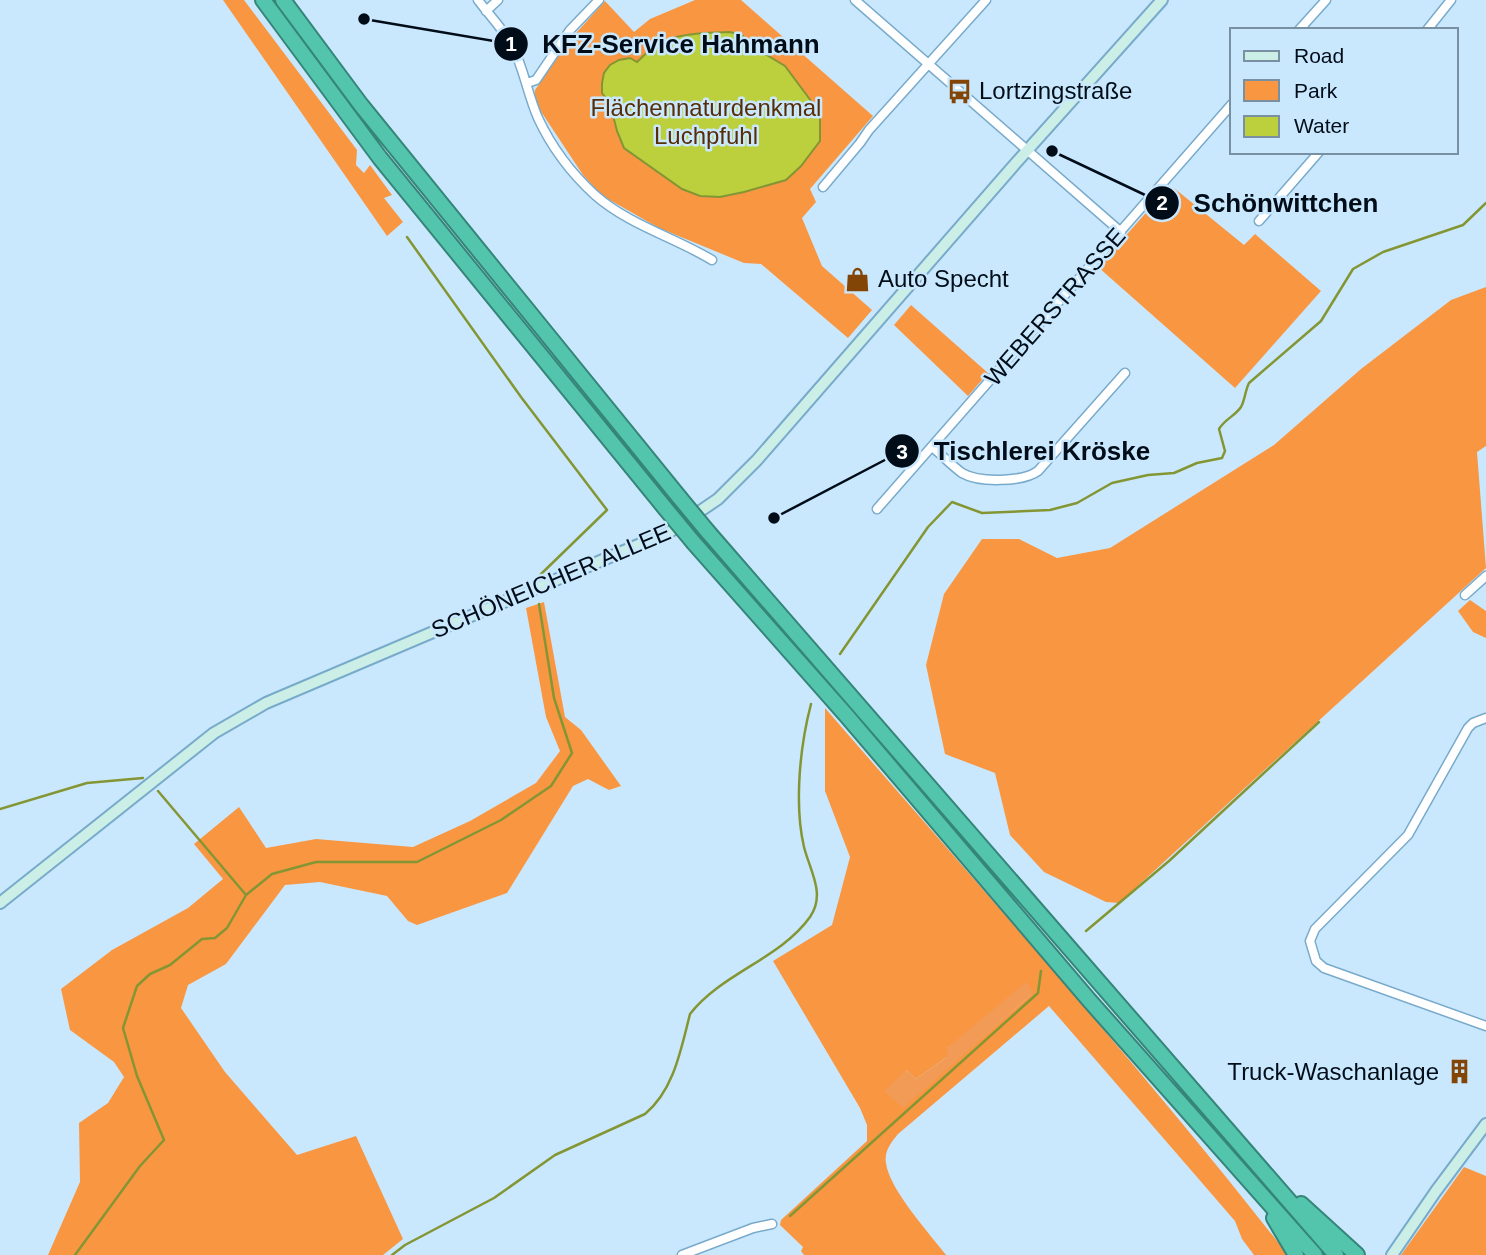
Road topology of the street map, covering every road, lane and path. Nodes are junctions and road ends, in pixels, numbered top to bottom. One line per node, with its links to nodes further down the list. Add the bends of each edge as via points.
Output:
1 (263, 0): 33 (highway, bridge, via 380,158 694,543)
2 (283, 0): 32 (highway, bridge, via 361,105 708,532)
3 (478, 0): 11 (street)
4 (498, 0): 11 (street)
5 (598, 0): 15 (street, via 570,30 536,80)
6 (855, 0): 14 (street)
7 (986, 0): 14 (street)
8 (1162, 0): 17 (street, SCHÖNEICHER ALLEE)
9 (1326, 0): 12 (street)
10 (1451, 0): 13 (street)
11 (486, 11): 15 (street, via 513,46)
12 (1301, 28)
13 (1429, 28)
14 (929, 64): 17 (street); 19 (street)
15 (527, 83): 22 (street, via 550,140 596,196)
16 (1230, 106): 21 (street, WEBERSTRASSE)
17 (1028, 150): 21 (street); 29 (street, SCHÖNEICHER ALLEE, via 757,460 702,511 656,538 243,715 214,733)
18 (1318, 154): 20 (street)
19 (823, 187)
20 (1259, 221)
21 (1121, 232): 24 (street, WEBERSTRASSE)
22 (712, 260)
23 (1125, 373): 24 (street, via 1031,476 1012,480 968,475)
24 (932, 447): 25 (street, WEBERSTRASSE)
25 (877, 509)
26 (1486, 576): 27 (street)
27 (1465, 595)
28 (1486, 718): 30 (street, via 1468,728 1408,835 1315,929 1310,941 1316,961 1324,968)
29 (0, 904)
30 (1486, 1026)
31 (1486, 1124): 40 (street)
32 (1264, 1172): 38 (highway); 39 (highway)
33 (1253, 1184): 36 (highway); 37 (highway)
34 (772, 1224): 35 (street)
35 (682, 1255)
36 (1296, 1255)
37 (1315, 1255)
38 (1336, 1255)
39 (1357, 1255)
40 (1392, 1255)

